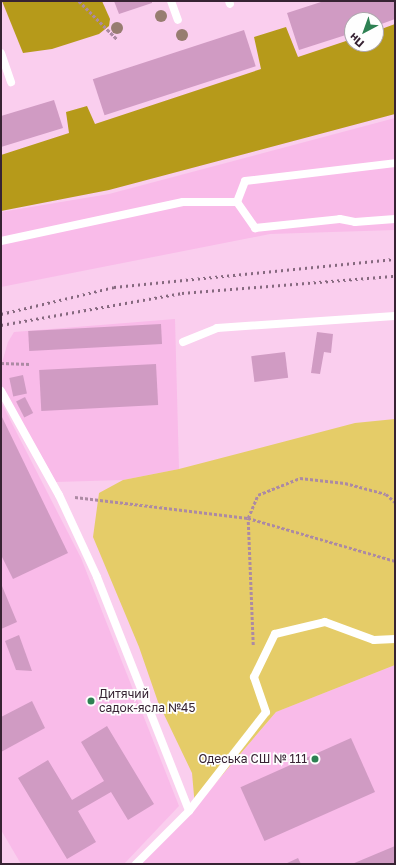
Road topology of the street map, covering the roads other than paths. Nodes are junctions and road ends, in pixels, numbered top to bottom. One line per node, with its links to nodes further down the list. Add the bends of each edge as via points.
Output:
1 (171, 1): 2 (lane)
2 (178, 20)
3 (1, 53): 4 (lane)
4 (11, 82)
5 (395, 163): 6 (lane, via 245,181)
6 (237, 202): 7 (lane, via 255,228 340,219 355,222); 8 (lane, via 183,202)
7 (395, 219)
8 (1, 241)
9 (395, 316): 10 (lane, via 217,328)
10 (183, 342)
11 (1, 391): 13 (lane, via 59,495 97,577)
12 (395, 639): 13 (lane, via 374,640 325,622 275,634 254,677 266,712)
13 (189, 811): 14 (lane)
14 (136, 864)

